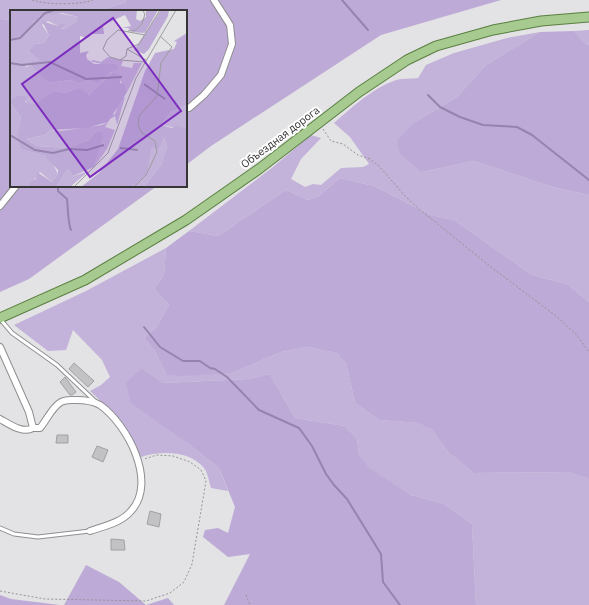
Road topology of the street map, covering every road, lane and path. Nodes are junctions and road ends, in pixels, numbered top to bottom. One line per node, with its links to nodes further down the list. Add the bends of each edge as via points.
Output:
1 (32, 0): 2 (path, via 76,3)
2 (93, 0)
3 (214, 0): 5 (street, via 230,25 232,44 221,75 204,95)
4 (589, 17): 6 (main road, Объездная дорога, via 541,21 493,30 436,46 407,60)
5 (187, 109)
6 (320, 122): 9 (main road, Объездная дорога, via 186,220 85,280); 11 (path, via 331,141 343,144 379,166 419,209 556,316 576,334)
7 (15, 187): 8 (street)
8 (0, 206)
9 (0, 318): 12 (lane, via 12,333 58,365)
10 (0, 347): 14 (street, via 29,412)
11 (589, 352)
12 (99, 405): 14 (street, via 85,400 60,402 40,428); 15 (street, via 119,422)
13 (0, 419): 14 (street, via 20,429)
14 (33, 428)
15 (137, 461): 17 (street, via 141,470 142,485 137,504 119,521); 18 (path, via 157,455 173,456 190,462 201,470 206,481 192,564 184,582 170,593 146,602 45,599)
16 (0, 528): 17 (lane, via 14,534 38,537)
17 (90, 531)
18 (0, 590)
19 (246, 595): 20 (path)
20 (250, 605)

